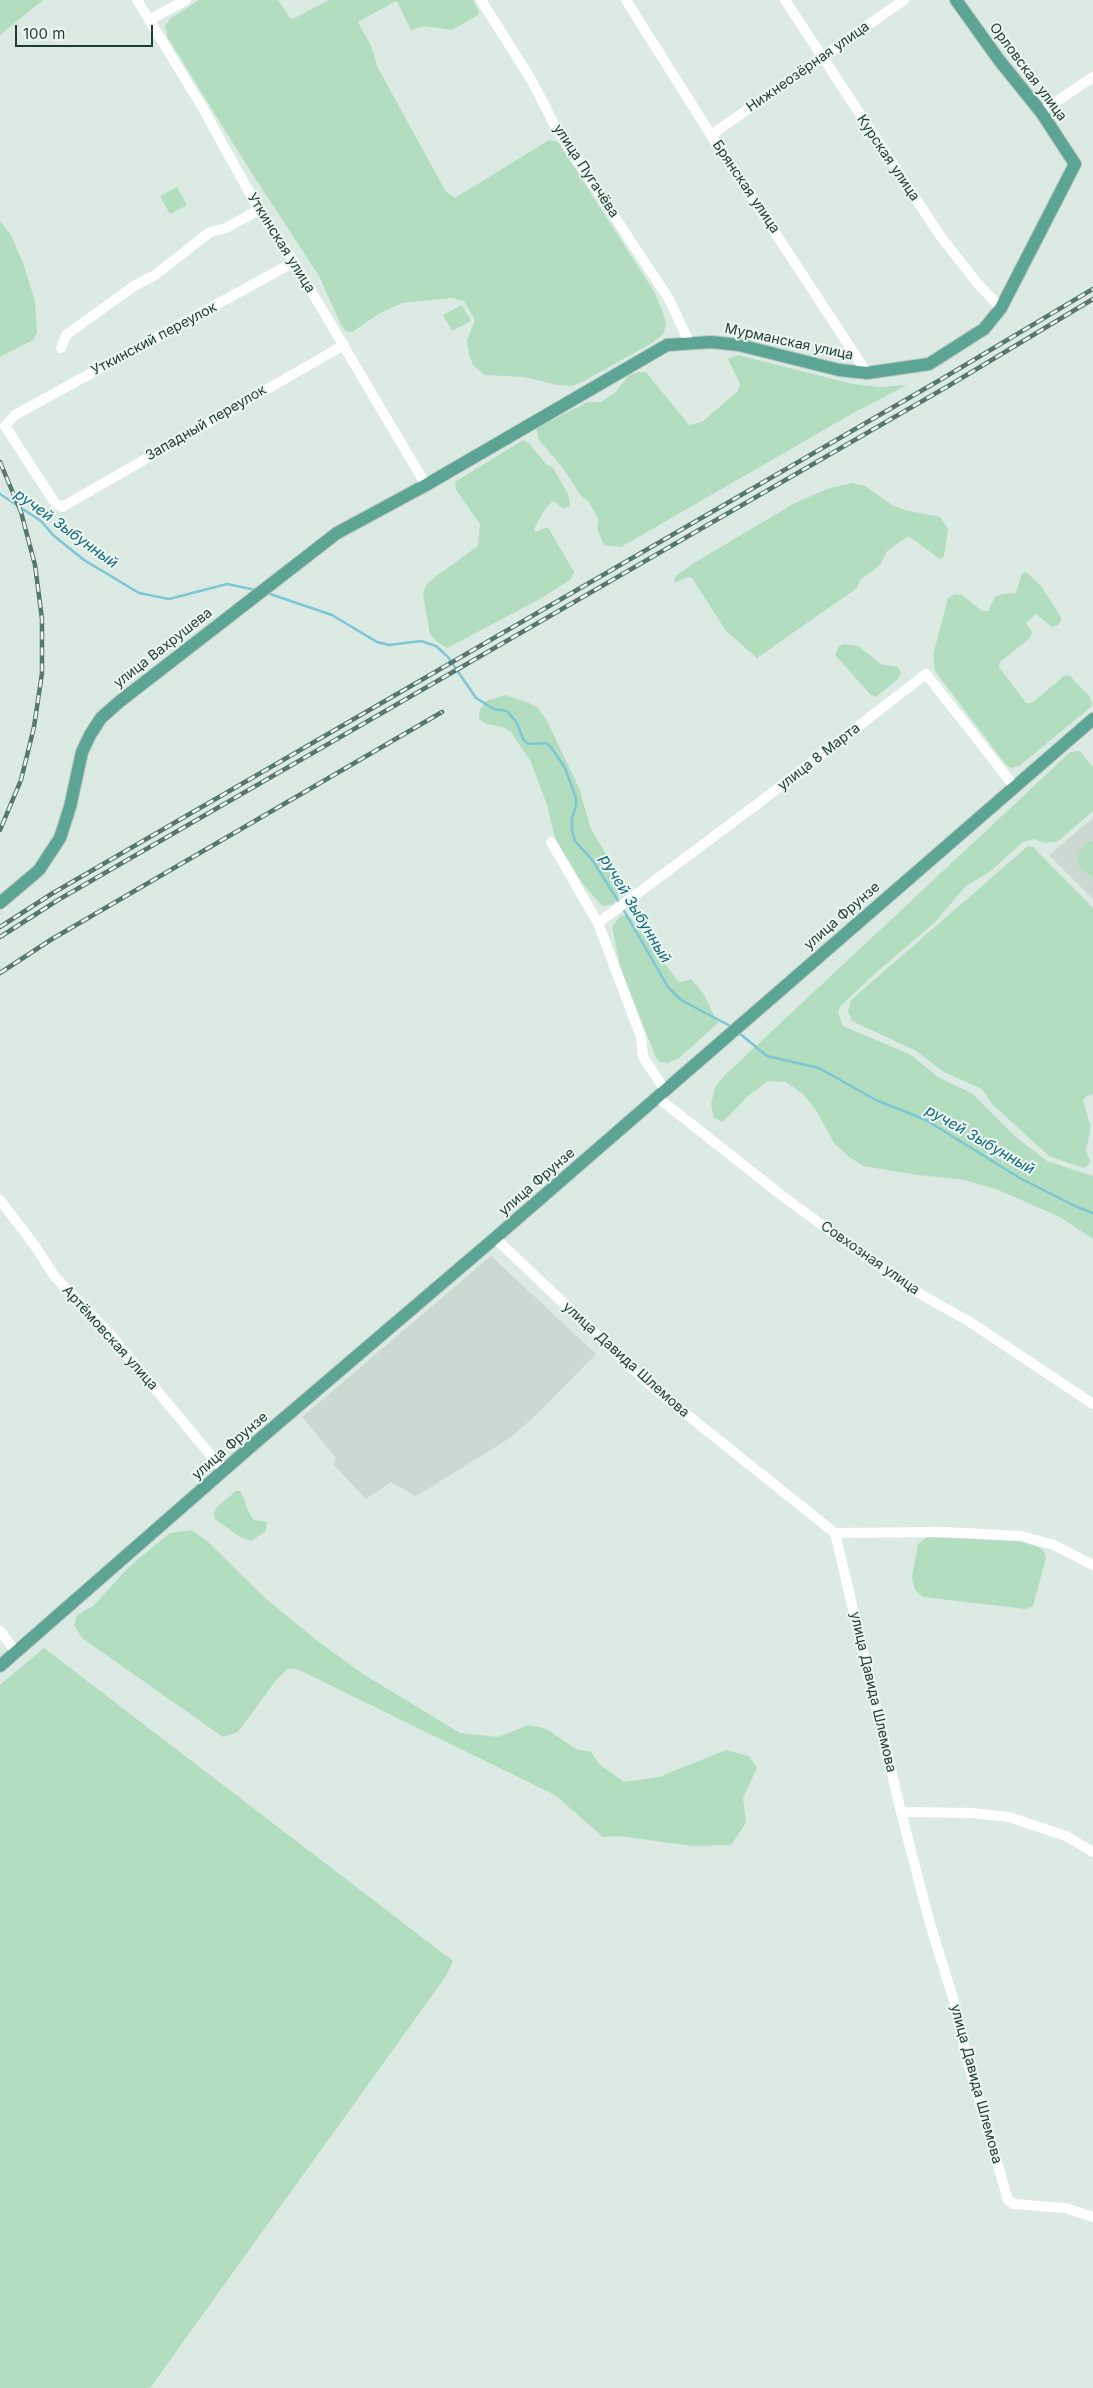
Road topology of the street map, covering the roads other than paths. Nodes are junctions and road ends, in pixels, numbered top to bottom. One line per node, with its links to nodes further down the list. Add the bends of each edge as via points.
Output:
1 (137, 0): 8 (street, Уткинская улица)
2 (186, 0): 8 (street)
3 (481, 0): 17 (street, улица Пугачёва, via 532,81 556,128 669,299)
4 (626, 0): 12 (street, Брянская улица)
5 (785, 0): 9 (street, Курская улица)
6 (904, 0): 9 (street, Нижнеозёрная улица)
7 (956, 0): 11 (main road, Орловская улица)
8 (149, 20): 14 (street, Уткинская улица, via 202,105)
9 (822, 58): 12 (street, Нижнеозёрная улица); 16 (street, Курская улица, via 939,234)
10 (1093, 77): 11 (street)
11 (1041, 112): 13 (main road, Орловская улица)
12 (711, 135): 20 (street, Брянская улица)
13 (1075, 164): 16 (main road, Мурманская улица)
14 (260, 210): 15 (street, Уткинская улица); 19 (street, via 226,228 210,232 156,275 134,286 66,335)
15 (294, 262): 18 (street, Уткинская улица); 22 (street, Уткинский переулок, via 15,416 5,426 55,502 62,507)
16 (1001, 308): 20 (main road, Мурманская улица, via 984,328 929,364)
17 (689, 342): 20 (main road, Мурманская улица, via 739,346 839,370); 21 (main road, Мурманская улица, via 666,346)
18 (344, 345): 21 (street, Уткинская улица); 22 (street, Западный переулок)
19 (61, 348)
20 (867, 373)
21 (426, 485): 26 (main road, улица Вахрушева, via 337,533 101,718 82,752 60,838 39,870)
22 (69, 504)
23 (1093, 719): 24 (main road, улица Фрунзе)
24 (1014, 786): 27 (street, улица 8 Марта, via 926,674); 28 (main road, улица Фрунзе)
25 (551, 842): 27 (street)
26 (0, 903)
27 (598, 923): 28 (street, via 641,1036 643,1057)
28 (661, 1093): 30 (main road, улица Фрунзе); 31 (street, Совхозная улица, via 784,1198 906,1286 970,1322)
29 (0, 1200): 32 (street, Артёмовская улица, via 55,1277 108,1332)
30 (495, 1238): 32 (main road, улица Фрунзе); 33 (street, улица Давида Шлемова, via 651,1386)
31 (1093, 1404)
32 (224, 1472): 36 (main road, улица Фрунзе)
33 (835, 1533): 34 (street, via 944,1532 1021,1536 1054,1545); 38 (street, улица Давида Шлемова)
34 (1093, 1565)
35 (0, 1631): 36 (street)
36 (16, 1652): 37 (main road, улица Фрунзе)
37 (0, 1666)
38 (901, 1812): 39 (street, via 1009,1817 1066,1836); 40 (street, улица Давида Шлемова, via 1008,2200 1014,2204 1065,2208)
39 (1093, 1852)
40 (1093, 2217)

